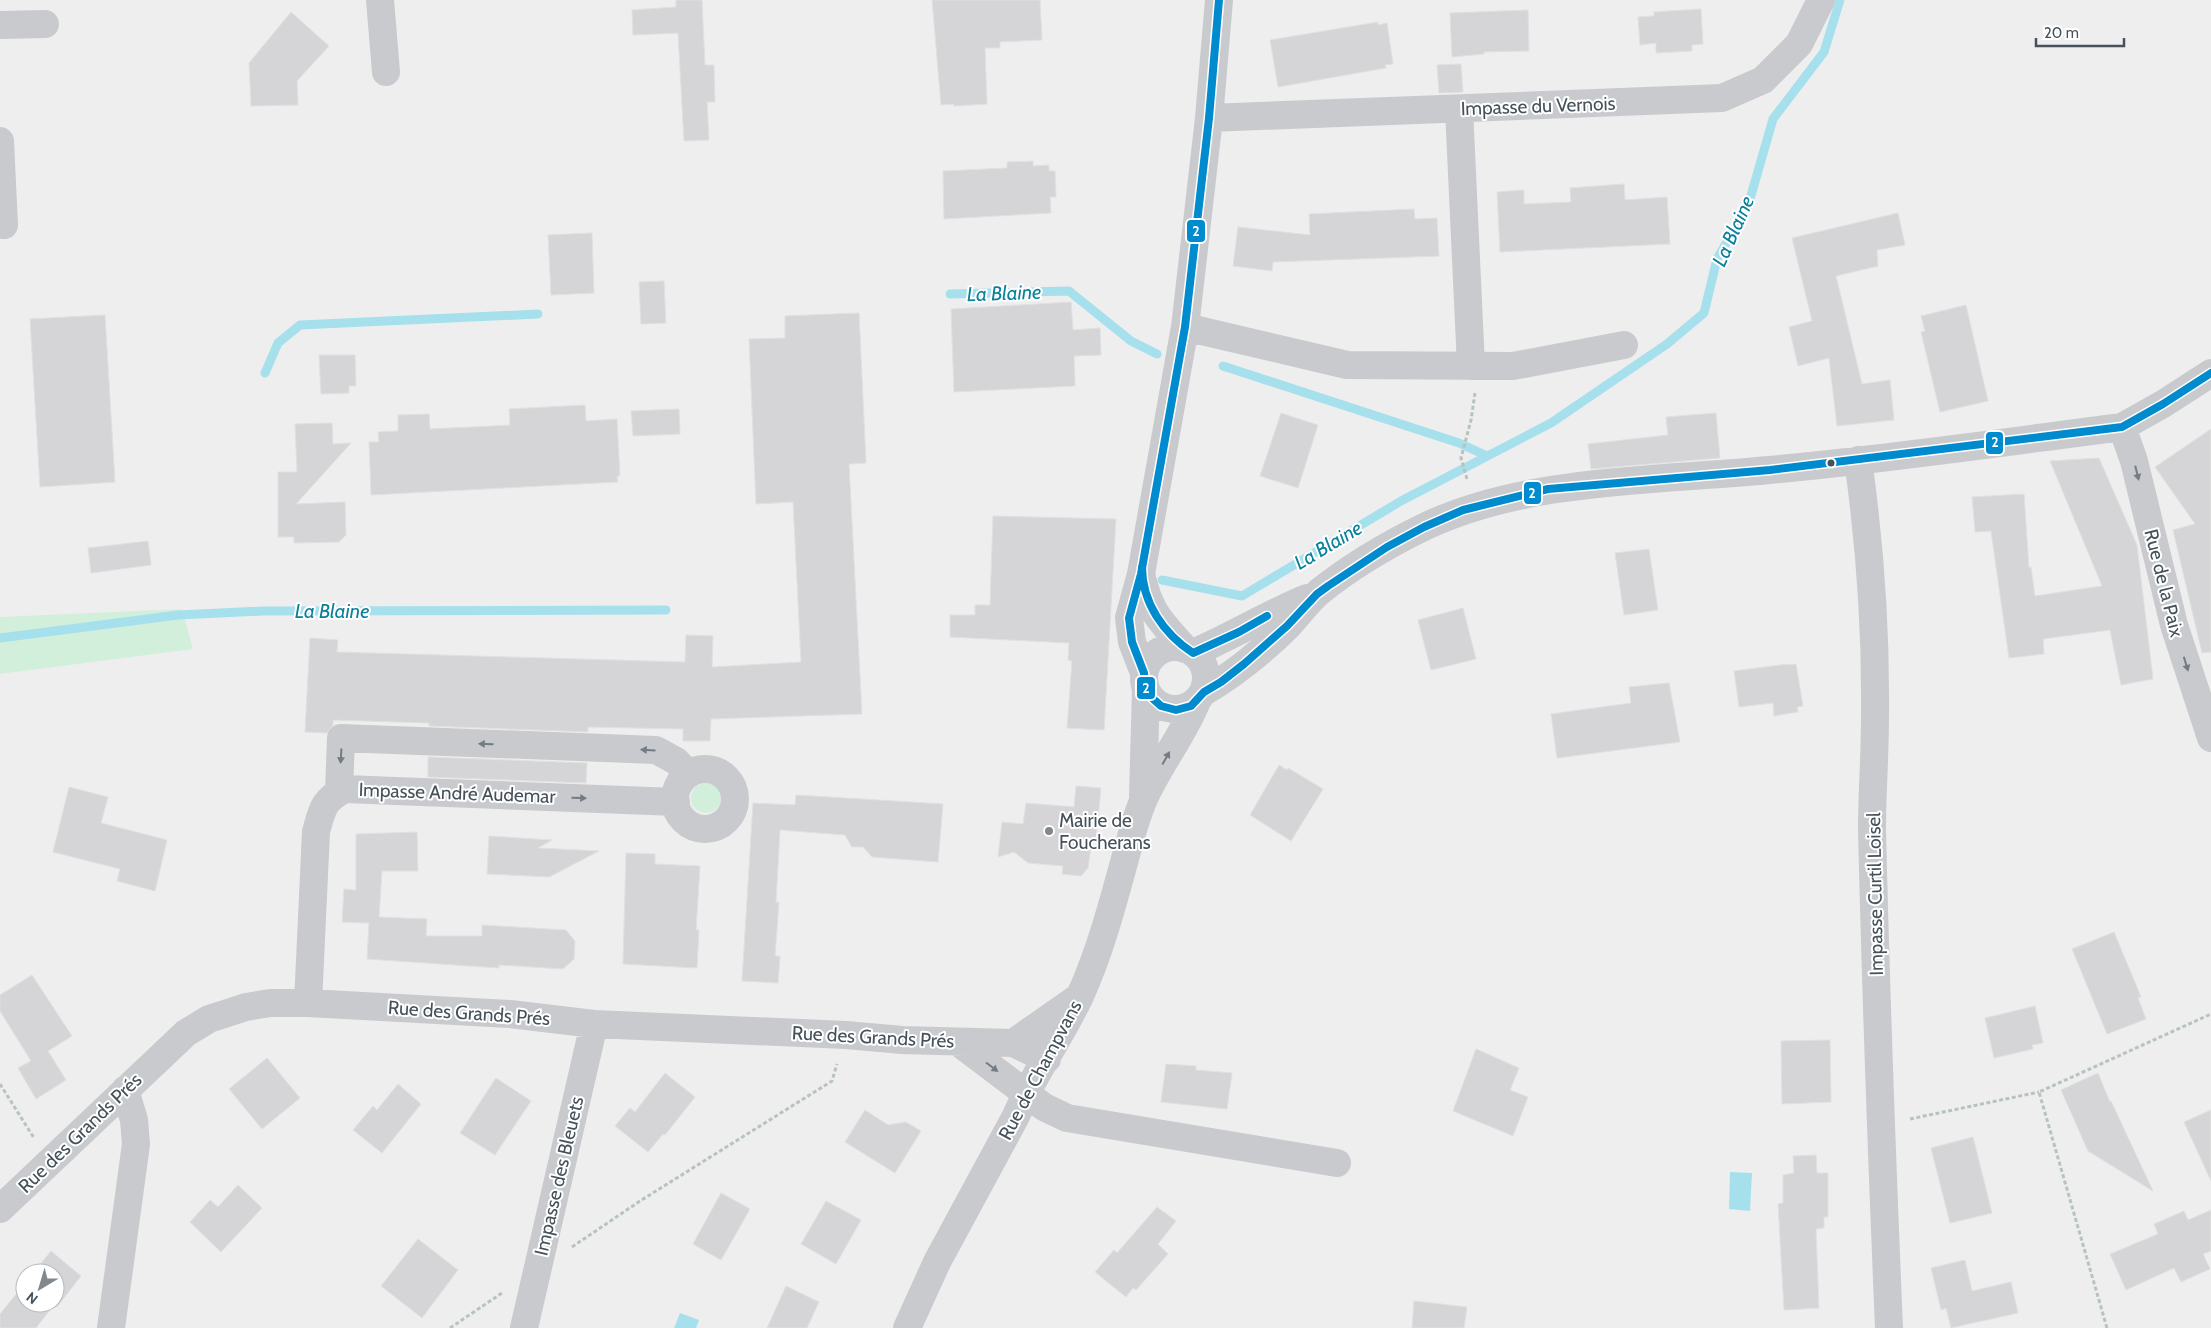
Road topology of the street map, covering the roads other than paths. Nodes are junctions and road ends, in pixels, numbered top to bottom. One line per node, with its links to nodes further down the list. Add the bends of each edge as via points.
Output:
1 (380, 0): 6 (street)
2 (1219, 0): 8 (street)
3 (1821, 0): 7 (street, Impasse du Vernois, via 1799,44 1763,80 1722,98)
4 (45, 24): 5 (street)
5 (0, 25)
6 (386, 72)
7 (1459, 109): 8 (street, Impasse du Vernois); 13 (street)
8 (1210, 118): 11 (street)
9 (0, 141): 10 (street)
10 (4, 225)
11 (1184, 326): 13 (street, via 1347,365); 17 (street)
12 (1624, 345): 13 (street, via 1513,366)
13 (1471, 366)
14 (2211, 373): 15 (street)
15 (2122, 427): 16 (street); 22 (street, Rue de la Paix, one-way to 22, via 2134,461 2174,625)
16 (1858, 460): 18 (street, via 1548,489 1463,510 1387,547); 40 (street, Impasse Curtil Loisel, via 1873,610 1872,827)
17 (1141, 574): 19 (street, via 1152,611); 20 (street, via 1129,618 1132,642)
18 (1317, 594): 19 (street, via 1280,609 1239,632); 21 (street, via 1244,664)
19 (1189, 651): 20 (street, via 1170,647 1162,650 1150,660); 21 (street, via 1206,670 1206,685)
20 (1145, 681): 21 (street, via 1155,702 1168,709 1184,709); 25 (street, Rue de Champvans)
21 (1200, 697): 25 (street, Rue de Champvans, one-way to 21)
22 (2211, 738)
23 (689, 774): 24 (street, one-way to 24, via 676,761 656,750 342,738); 26 (street, via 679,785); 26 (street, via 711,769 727,778 735,795 732,813 716,827 706,829 696,827 680,815)
24 (339, 792): 26 (street, Impasse André Audemar, one-way to 26, via 345,788); 28 (street, Impasse André Audemar, via 323,806 316,832)
25 (1143, 800): 27 (street, Rue de Champvans, via 1098,954)
26 (676, 802)
27 (1079, 997): 31 (street); 32 (street, Rue de Champvans)
28 (308, 1003): 29 (street, Rue des Grands Prés, via 510,1014); 33 (street, Rue des Grands Prés, via 254,1005 209,1019 181,1038)
29 (594, 1024): 30 (street, Rue des Grands Prés); 38 (street, Impasse des Bleuets)
30 (958, 1042): 31 (street, Rue des Grands Prés); 34 (street, one-way to 34)
31 (1013, 1043): 32 (street, Rue des Grands Prés)
32 (1047, 1059): 34 (street, Rue de Champvans)
33 (125, 1090): 36 (street, Rue des Grands Prés); 37 (street, via 134,1120 136,1144)
34 (1026, 1093): 35 (street, via 1044,1107 1067,1118); 39 (street, Rue de Champvans, via 937,1262)
35 (1337, 1163)
36 (0, 1209)
37 (110, 1328)
38 (524, 1328)
39 (907, 1328)
40 (1889, 1328)

